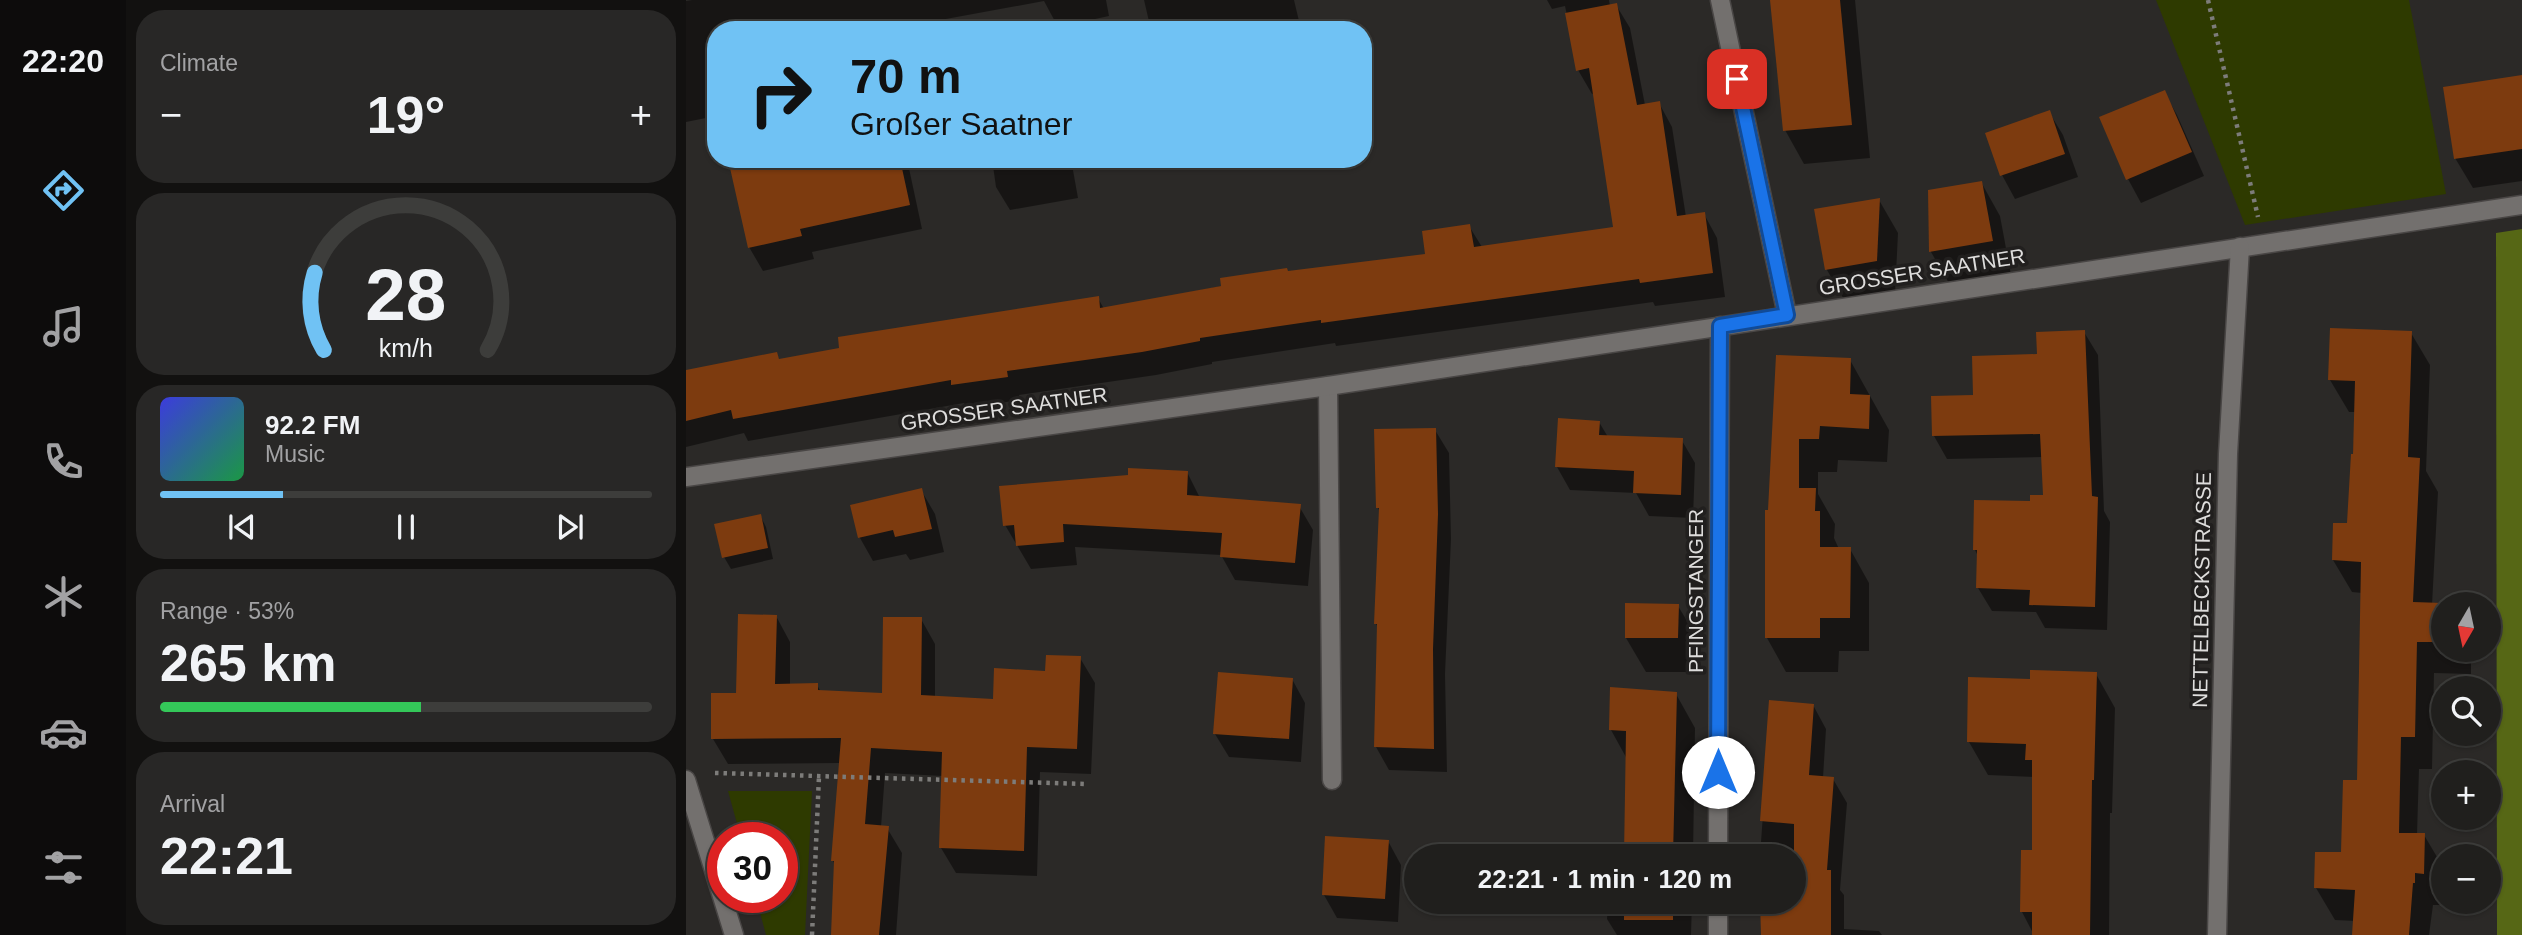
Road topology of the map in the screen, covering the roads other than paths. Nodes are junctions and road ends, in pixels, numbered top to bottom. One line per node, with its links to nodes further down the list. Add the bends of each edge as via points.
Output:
1 (1720, 0): 4 (street)
2 (2522, 205): 3 (street, GROSSER SAATNER)
3 (2241, 247): 4 (street, GROSSER SAATNER); 14 (street, NETTELBECKSTRASSE, via 2228,454)
4 (1787, 315): 5 (street, GROSSER SAATNER)
5 (1720, 326): 6 (street, GROSSER SAATNER); 10 (street, PFINGSTANGER)
6 (1328, 386): 7 (street, GROSSER SAATNER); 9 (street)
7 (686, 477)
8 (686, 780): 12 (street)
9 (1332, 780)
10 (1718, 844)
11 (1718, 914): 13 (street)
12 (734, 935)
13 (1718, 935)
14 (2217, 935)

